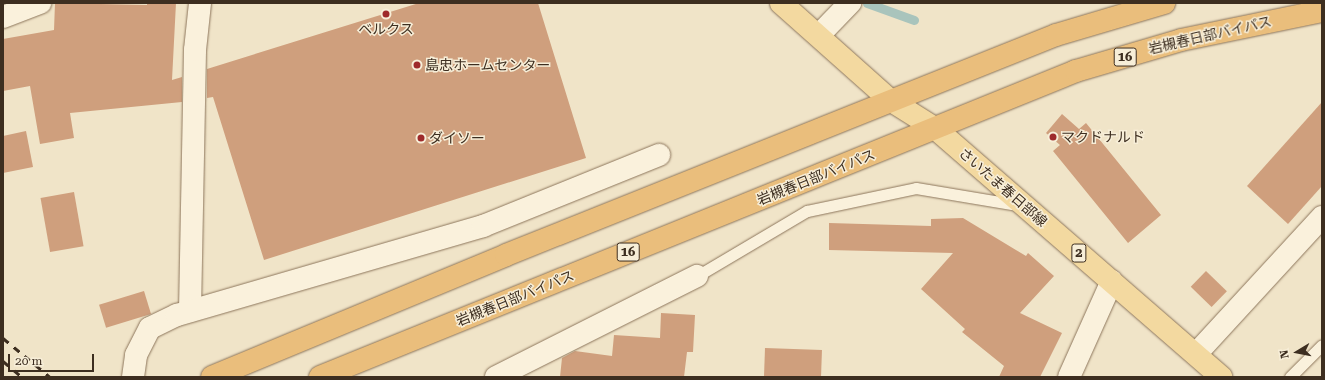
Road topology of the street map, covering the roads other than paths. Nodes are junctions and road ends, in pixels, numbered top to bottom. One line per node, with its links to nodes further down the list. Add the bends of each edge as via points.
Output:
1 (40, 3): 7 (street)
2 (200, 3): 16 (street, via 195,50)
3 (781, 3): 8 (main road, さいたま春日部線 / 2)
4 (1164, 3): 9 (highway, via 1056,34)
5 (845, 8): 8 (street)
6 (1322, 11): 10 (highway, 岩槻春日部バイパス / 16, via 1181,40 1076,71)
7 (3, 17)
8 (818, 36): 9 (main road, さいたま春日部線 / 2)
9 (890, 100): 10 (main road, さいたま春日部線 / 2); 20 (highway, via 506,254)
10 (936, 129): 12 (main road, さいたま春日部線 / 2); 22 (highway, 岩槻春日部バイパス / 16)
11 (659, 155): 16 (street, via 483,226)
12 (1025, 206): 14 (lane, via 916,188 807,211); 15 (main road, さいたま春日部線 / 2)
13 (1322, 217): 18 (street)
14 (697, 276): 19 (street)
15 (1112, 281): 18 (main road, さいたま春日部線 / 2); 24 (street)
16 (190, 311): 21 (street, via 150,328 136,355)
17 (1322, 345): 26 (lane)
18 (1196, 354): 25 (main road, さいたま春日部線 / 2)
19 (524, 371): 23 (street)
20 (214, 376)
21 (133, 377)
22 (320, 377)
23 (496, 377)
24 (1069, 377)
25 (1221, 377)
26 (1290, 377)

